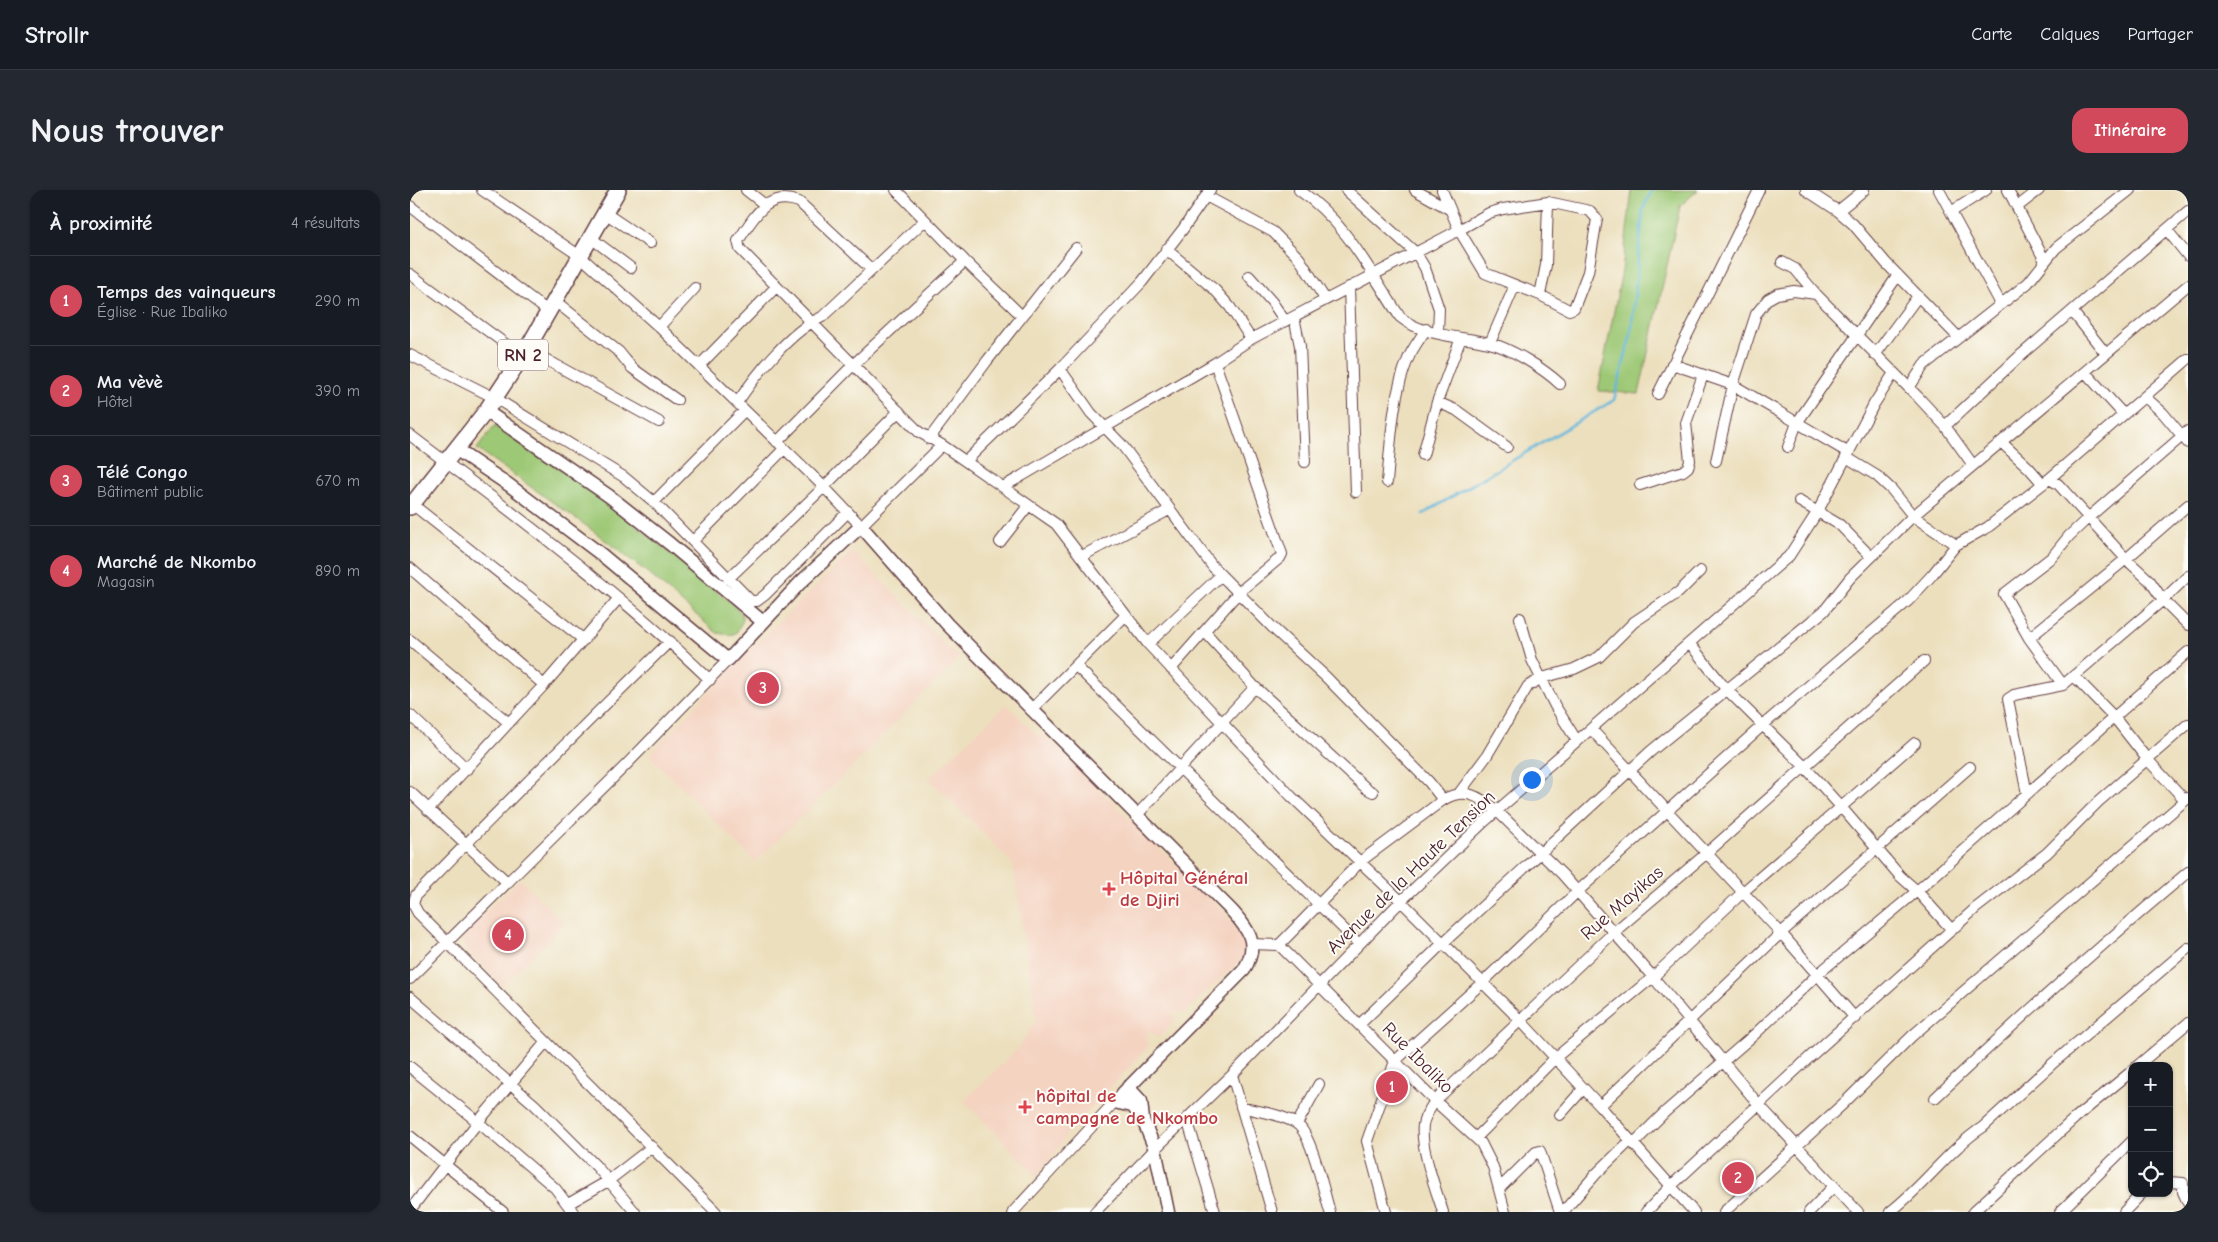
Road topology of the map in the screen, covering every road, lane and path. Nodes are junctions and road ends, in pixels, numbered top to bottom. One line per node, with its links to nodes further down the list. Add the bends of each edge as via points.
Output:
1 (482, 190): 36 (street)
2 (618, 190): 27 (highway, RN 2)
3 (746, 190): 20 (street)
4 (896, 190): 28 (street)
5 (1299, 190): 46 (street, via 1337,222)
6 (1346, 190): 35 (street)
7 (1415, 190): 23 (street)
8 (1442, 190): 23 (street)
9 (1759, 190): 76 (street)
10 (1806, 190): 24 (street)
11 (1864, 190): 24 (street)
12 (1939, 190): 25 (street)
13 (1986, 190): 25 (street)
14 (2008, 190): 22 (street)
15 (2040, 190): 22 (street)
16 (2130, 190): 39 (street)
17 (791, 193): 20 (street, via 776,196); 42 (street)
18 (1208, 193): 34 (street); 55 (street, via 1273,232 1299,258)
19 (1548, 202): 29 (street, via 1488,213); 53 (street, via 1546,265); 53 (street, via 1590,211 1597,219 1588,272 1574,308 1569,310)
20 (764, 204): 49 (street, via 738,244)
21 (410, 206): 57 (street)
22 (2017, 208): 39 (street)
23 (1449, 209): 29 (street)
24 (1838, 211): 44 (street)
25 (1950, 212): 56 (street)
26 (2188, 212): 30 (street)
27 (605, 213): 31 (highway, RN 2); 32 (street)
28 (924, 221): 38 (street); 42 (street)
29 (1459, 230): 35 (street); 48 (street, via 1485,273)
30 (2167, 230): 37 (street); 58 (street)
31 (591, 238): 36 (highway, RN 2); 41 (street)
32 (650, 243)
33 (1076, 248): 59 (street)
34 (1166, 250): 67 (street, via 1215,290); 79 (street, via 1142,282)
35 (1416, 253): 46 (street); 64 (street, via 1425,268 1439,310)
36 (580, 256): 57 (highway, RN 2); 62 (street)
37 (2188, 256)
38 (965, 261): 59 (street); 77 (street)
39 (2045, 261): 56 (street, via 2028,283)
40 (1782, 262): 52 (street, via 1794,269)
41 (631, 268)
42 (871, 269): 61 (street, via 822,317)
43 (410, 274): 70 (street)
44 (1898, 275): 54 (street); 65 (street)
45 (1250, 276): 60 (street)
46 (1372, 276): 51 (street); 63 (street, via 1400,317)
47 (2188, 285): 71 (street)
48 (1515, 286): 53 (street); 69 (street)
49 (776, 287): 61 (street); 78 (street)
50 (695, 288): 62 (street)
51 (1348, 288): 55 (street); 119 (street)
52 (1816, 294): 65 (street); 84 (street, via 1786,292 1768,299 1756,314)
53 (1540, 295)
54 (1918, 296): 66 (street); 73 (street)
55 (1325, 299): 60 (street)
56 (2001, 304): 66 (street)
57 (552, 306): 70 (highway, RN 2); 88 (street, via 618,352 632,368)
58 (2072, 311): 71 (street); 96 (street)
59 (1022, 316): 100 (street)
60 (1290, 319): 67 (street); 112 (street, via 1300,346)
61 (810, 322): 77 (street); 91 (street, via 755,377)
62 (659, 327): 78 (street)
63 (1426, 330): 64 (street); 115 (street, via 1407,360 1402,378 1393,417)
64 (1438, 332): 68 (street)
65 (1855, 335): 73 (street); 95 (street)
66 (1958, 337): 85 (street, via 1924,365)
67 (1251, 338): 75 (street)
68 (1461, 338): 69 (street); 89 (street)
69 (1490, 343): 83 (street, via 1528,361)
70 (524, 352): 90 (highway, RN 2); 94 (street)
71 (2106, 354): 80 (street)
72 (410, 355): 90 (street)
73 (1874, 355): 81 (street)
74 (2188, 360): 87 (street)
75 (1215, 363): 97 (street); 142 (street, via 1282,554)
76 (1672, 364): 82 (street); 86 (street)
77 (853, 365): 92 (street); 103 (street)
78 (700, 366): 91 (street)
79 (1060, 369): 97 (street); 109 (street)
80 (2085, 372): 93 (street); 101 (street)
81 (1894, 373): 85 (street); 108 (street, Avenue de la Haute Tension)
82 (1703, 375): 84 (street); 116 (street, via 1686,424 1688,467 1683,472)
83 (1560, 384)
84 (1733, 385): 95 (street); 110 (street)
85 (1909, 388): 96 (street)
86 (1658, 394)
87 (2145, 397): 93 (street); 99 (street)
88 (677, 400)
89 (1437, 402): 104 (street, via 1456,410); 107 (street)
90 (491, 404): 106 (highway, RN 2); 121 (street, via 611,468); 147 (main road, via 670,544)
91 (740, 407): 103 (street); 121 (street)
92 (899, 411): 100 (street); 117 (street)
93 (2123, 414): 114 (street)
94 (659, 422)
95 (1797, 423): 105 (street); 108 (street)
96 (1945, 426): 113 (street)
97 (1105, 428): 118 (street); 125 (street, via 1122,445)
98 (410, 435): 111 (street)
99 (2186, 437): 129 (street)
100 (929, 439): 102 (street)
101 (2001, 442): 113 (street); 114 (street)
102 (942, 445): 109 (street); 130 (street)
103 (780, 446): 117 (street); 131 (street)
104 (1508, 447)
105 (1788, 447)
106 (457, 450): 111 (highway, RN 2); 157 (main road, via 602,555)
107 (1423, 455)
108 (1847, 455): 126 (street, Avenue de la Haute Tension); 128 (street, via 1878,476)
109 (966, 461): 118 (street)
110 (1716, 461)
111 (446, 462): 123 (highway, RN 2); 143 (street)
112 (1305, 462)
113 (1973, 465): 128 (street)
114 (2046, 481): 129 (street, via 2058,484); 133 (street, via 1988,527)
115 (1387, 482)
116 (1640, 485)
117 (824, 487): 127 (street); 141 (street)
118 (1003, 488): 124 (street)
119 (1356, 492)
120 (1799, 501): 126 (street)
121 (654, 502): 131 (street)
122 (2188, 505): 136 (street)
123 (411, 506): 152 (street)
124 (1028, 506): 132 (street); 134 (street, via 1056,524)
125 (1169, 510): 134 (street); 139 (street)
126 (1818, 511): 135 (street, via 1840,525); 155 (street, Avenue de la Haute Tension, via 1790,556)
127 (848, 512): 130 (street); 141 (street, via 761,599 749,600)
128 (1912, 516): 133 (street); 135 (street)
129 (2088, 518): 136 (street); 150 (street, via 2052,557 2004,594)
130 (861, 526): 147 (main road); 168 (main road, via 947,624)
131 (693, 541): 141 (street)
132 (1000, 542)
133 (1956, 546): 174 (street, via 1908,601)
134 (1082, 556): 145 (street)
135 (1870, 557): 167 (street, via 1824,611)
136 (2126, 559): 144 (street, via 2150,581); 150 (street)
137 (410, 568): 164 (street)
138 (1700, 571): 162 (street, via 1679,592 1634,622 1599,657 1574,669)
139 (1221, 575): 142 (street); 154 (street)
140 (2188, 576): 144 (street)
141 (728, 579)
142 (1239, 592): 149 (street); 189 (street, via 1326,677)
143 (619, 598): 152 (street); 153 (street)
144 (2163, 600): 148 (street); 161 (street)
145 (1125, 616): 154 (street); 159 (street)
146 (1520, 618): 162 (street, via 1532,660)
147 (763, 622): 157 (main road)
148 (2188, 625)
149 (1205, 632): 160 (street); 166 (street)
150 (2028, 638): 165 (street)
151 (410, 640): 172 (street)
152 (584, 640): 164 (street)
153 (670, 641): 163 (street); 195 (street)
154 (1148, 644): 160 (street)
155 (1690, 644): 167 (street); 175 (street, Avenue de la Haute Tension)
156 (2188, 652): 170 (street)
157 (728, 660): 163 (street)
158 (1924, 661): 179 (street, Rue Mayikas)
159 (1076, 666): 168 (street); 180 (street)
160 (1171, 669): 171 (street)
161 (2074, 676): 165 (street); 170 (street)
162 (1542, 678): 176 (street); 186 (street, via 1523,692 1486,757)
163 (710, 680): 201 (street)
164 (544, 685): 172 (street)
165 (2063, 685): 187 (street, via 2008,699)
166 (1256, 687): 171 (street); 185 (street)
167 (1726, 689): 174 (street); 183 (street)
168 (1031, 710): 194 (main road)
169 (410, 715): 182 (street)
170 (2114, 717): 178 (street); 187 (street)
171 (1221, 722): 180 (street); 199 (street)
172 (509, 723): 182 (street)
173 (2188, 724): 178 (street)
174 (1763, 725): 179 (street); 193 (street)
175 (1591, 729): 176 (street, Avenue de la Haute Tension); 183 (street)
176 (1577, 742): 192 (street, Avenue de la Haute Tension)
177 (1916, 743): 190 (street)
178 (2147, 759): 188 (street); 207 (street, via 2047,853)
179 (1804, 766): 190 (street); 197 (street, Rue Mayikas)
180 (1181, 767): 194 (street); 206 (street)
181 (1970, 767): 196 (street)
182 (467, 769): 191 (street)
183 (1628, 771): 193 (street); 198 (street)
184 (410, 792): 191 (street)
185 (1373, 792)
186 (1460, 792): 189 (street); 192 (street)
187 (2027, 794): 202 (street)
188 (2187, 799): 255 (street, via 1912,1036)
189 (1443, 800): 199 (street)
190 (1842, 808): 196 (street); 204 (street)
191 (428, 810): 195 (street)
192 (1497, 811): 198 (street); 205 (street, Avenue de la Haute Tension)
193 (1669, 812): 197 (street); 203 (street)
194 (1136, 816): 212 (main road, via 1232,910 1244,925)
195 (465, 844): 201 (street); 210 (street, via 413,899 418,913)
196 (1877, 848): 202 (street); 209 (street)
197 (1707, 853): 204 (street); 208 (street, Rue Mayikas)
198 (1541, 854): 203 (street); 211 (street)
199 (1360, 861): 205 (street); 206 (street)
200 (2188, 872): 240 (street, via 2037,1002)
201 (508, 883): 210 (street)
202 (1917, 891): 207 (street); 216 (street)
203 (1577, 892): 208 (street); 219 (street)
204 (1743, 892): 209 (street); 217 (street)
205 (1402, 901): 211 (street); 213 (street, Avenue de la Haute Tension)
206 (1319, 906): 213 (street); 214 (street)
207 (1952, 930): 222 (street)
208 (1612, 932): 217 (street); 223 (street, Rue Mayikas)
209 (1781, 933): 216 (street); 224 (street)
210 (448, 942): 218 (street); 227 (street)
211 (1443, 943): 219 (street); 226 (street)
212 (1252, 944): 214 (street); 233 (main road, via 1244,970)
213 (1359, 944): 220 (street, Avenue de la Haute Tension)
214 (1279, 945): 220 (street, Rue Ibaliko)
215 (2188, 948): 286 (street, via 1970,1135)
216 (1818, 974): 222 (street); 230 (street)
217 (1653, 977): 224 (street); 228 (street)
218 (410, 979)
219 (1483, 982): 223 (street); 229 (street)
220 (1319, 986): 226 (street, Rue Ibaliko); 235 (street, Avenue de la Haute Tension)
221 (410, 997): 236 (street)
222 (1855, 1018): 243 (street)
223 (1520, 1020): 228 (street); 241 (street, Rue Mayikas)
224 (1688, 1020): 230 (street); 244 (street)
225 (2188, 1023): 231 (street)
226 (1360, 1024): 229 (street, Rue Ibaliko)
227 (546, 1042): 236 (street); 254 (street)
228 (1555, 1058): 238 (street); 251 (street)
229 (1395, 1061): 241 (street, Rue Ibaliko); 277 (street, via 1366,1142)
230 (1724, 1061): 243 (street); 252 (street)
231 (2143, 1062)
232 (410, 1067): 248 (street)
233 (1144, 1070): 239 (main road); 242 (main road)
234 (2128, 1073): 287 (street)
235 (1232, 1075): 245 (street); 247 (street, Avenue de la Haute Tension)
236 (512, 1083): 248 (street); 258 (street)
237 (1319, 1084): 249 (street)
238 (1584, 1089): 244 (street); 246 (street)
239 (1122, 1094): 242 (main road); 242 (main road); 272 (street)
240 (1935, 1098)
241 (1435, 1102): 251 (street, Rue Ibaliko); 278 (street, Rue Mayikas, via 1425,1118 1423,1131)
242 (1137, 1103): 256 (main road)
243 (1759, 1105): 255 (street); 261 (street)
244 (1600, 1106): 252 (street)
245 (1241, 1107): 249 (street, via 1286,1118); 275 (street)
246 (1560, 1115)
247 (1186, 1119): 256 (street, Avenue de la Haute Tension); 274 (street)
248 (478, 1122): 257 (street); 267 (street, via 554,1188)
249 (1297, 1124): 276 (street, via 1310,1145)
250 (410, 1136): 257 (street)
251 (1476, 1138): 263 (street, Rue Ibaliko, via 1493,1167)
252 (1632, 1142): 261 (street); 280 (street)
253 (2128, 1146): 288 (street)
254 (652, 1148): 258 (street); 271 (street)
255 (1797, 1148): 262 (street); 283 (street)
256 (1155, 1149): 268 (street, Avenue de la Haute Tension); 273 (main road)
257 (446, 1165): 266 (street); 269 (street)
258 (608, 1181): 267 (street); 270 (street)
259 (2186, 1181): 260 (street); 265 (street, via 2183,1192)
260 (2173, 1182)
261 (1671, 1186): 281 (street); 282 (street)
262 (1833, 1187): 284 (street); 285 (street)
263 (1499, 1188): 279 (street, Rue Ibaliko); 280 (street, via 1540,1151)
264 (2138, 1197): 289 (street)
265 (2188, 1203)
266 (413, 1208)
267 (571, 1208)
268 (1097, 1211)
269 (503, 1212)
270 (635, 1212)
271 (716, 1212)
272 (1013, 1212)
273 (1168, 1212)
274 (1215, 1212)
275 (1272, 1212)
276 (1330, 1212)
277 (1386, 1212)
278 (1443, 1212)
279 (1505, 1212)
280 (1561, 1212)
281 (1646, 1212)
282 (1694, 1212)
283 (1724, 1212)
284 (1808, 1212)
285 (1858, 1212)
286 (1890, 1212)
287 (1973, 1212)
288 (2060, 1212)
289 (2124, 1212)

